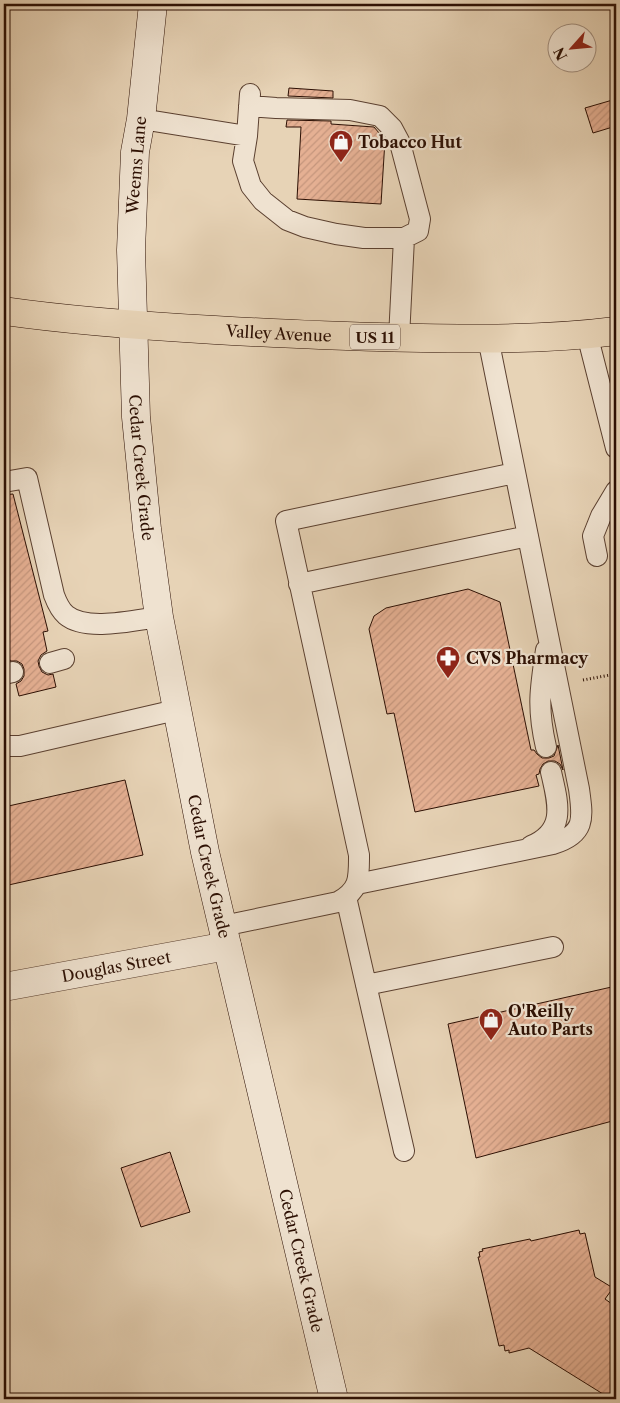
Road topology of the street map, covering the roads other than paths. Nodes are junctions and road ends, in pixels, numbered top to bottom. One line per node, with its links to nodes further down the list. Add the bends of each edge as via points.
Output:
1 (153, 4): 2 (main road, Weems Lane)
2 (141, 120): 3 (lane); 6 (main road, Weems Lane, via 131,210)
3 (247, 136): 4 (lane, via 243,161 251,186 263,201 287,220 336,234); 4 (lane, via 250,100 276,108 350,110 380,116 392,128 400,144 420,219 418,231)
4 (404, 238): 9 (lane)
5 (4, 311): 6 (main road, Valley Avenue / US 11)
6 (134, 326): 9 (main road, Valley Avenue / US 11); 18 (main road, Cedar Creek Grade, via 136,417)
7 (616, 331): 8 (main road, Valley Avenue / US 11)
8 (588, 334): 10 (main road, Valley Avenue / US 11); 11 (lane)
9 (399, 338): 10 (main road, Valley Avenue / US 11)
10 (488, 338): 12 (lane)
11 (616, 448)
12 (515, 473): 15 (lane); 17 (lane, via 286,521)
13 (4, 482): 18 (lane, via 27,478 54,595 68,616 98,624)
14 (616, 491): 16 (lane, via 600,516 593,536)
15 (528, 536): 17 (lane); 19 (lane)
16 (597, 556)
17 (299, 584): 25 (lane, via 359,855)
18 (159, 617): 20 (main road, Cedar Creek Grade)
19 (548, 639): 22 (lane, via 539,706); 24 (lane, via 579,789 581,822 573,836 566,840)
20 (176, 710): 21 (lane, via 20,746); 26 (main road, Cedar Creek Grade)
21 (4, 746)
22 (546, 747)
23 (552, 772): 24 (lane, via 558,803 555,825 544,840)
24 (520, 851): 25 (lane)
25 (352, 891): 26 (lane, via 338,902); 28 (lane)
26 (225, 936): 29 (main road, Douglas Street); 31 (main road, Cedar Creek Grade)
27 (553, 947): 28 (lane)
28 (366, 986): 30 (lane)
29 (4, 987)
30 (404, 1151)
31 (334, 1399)

